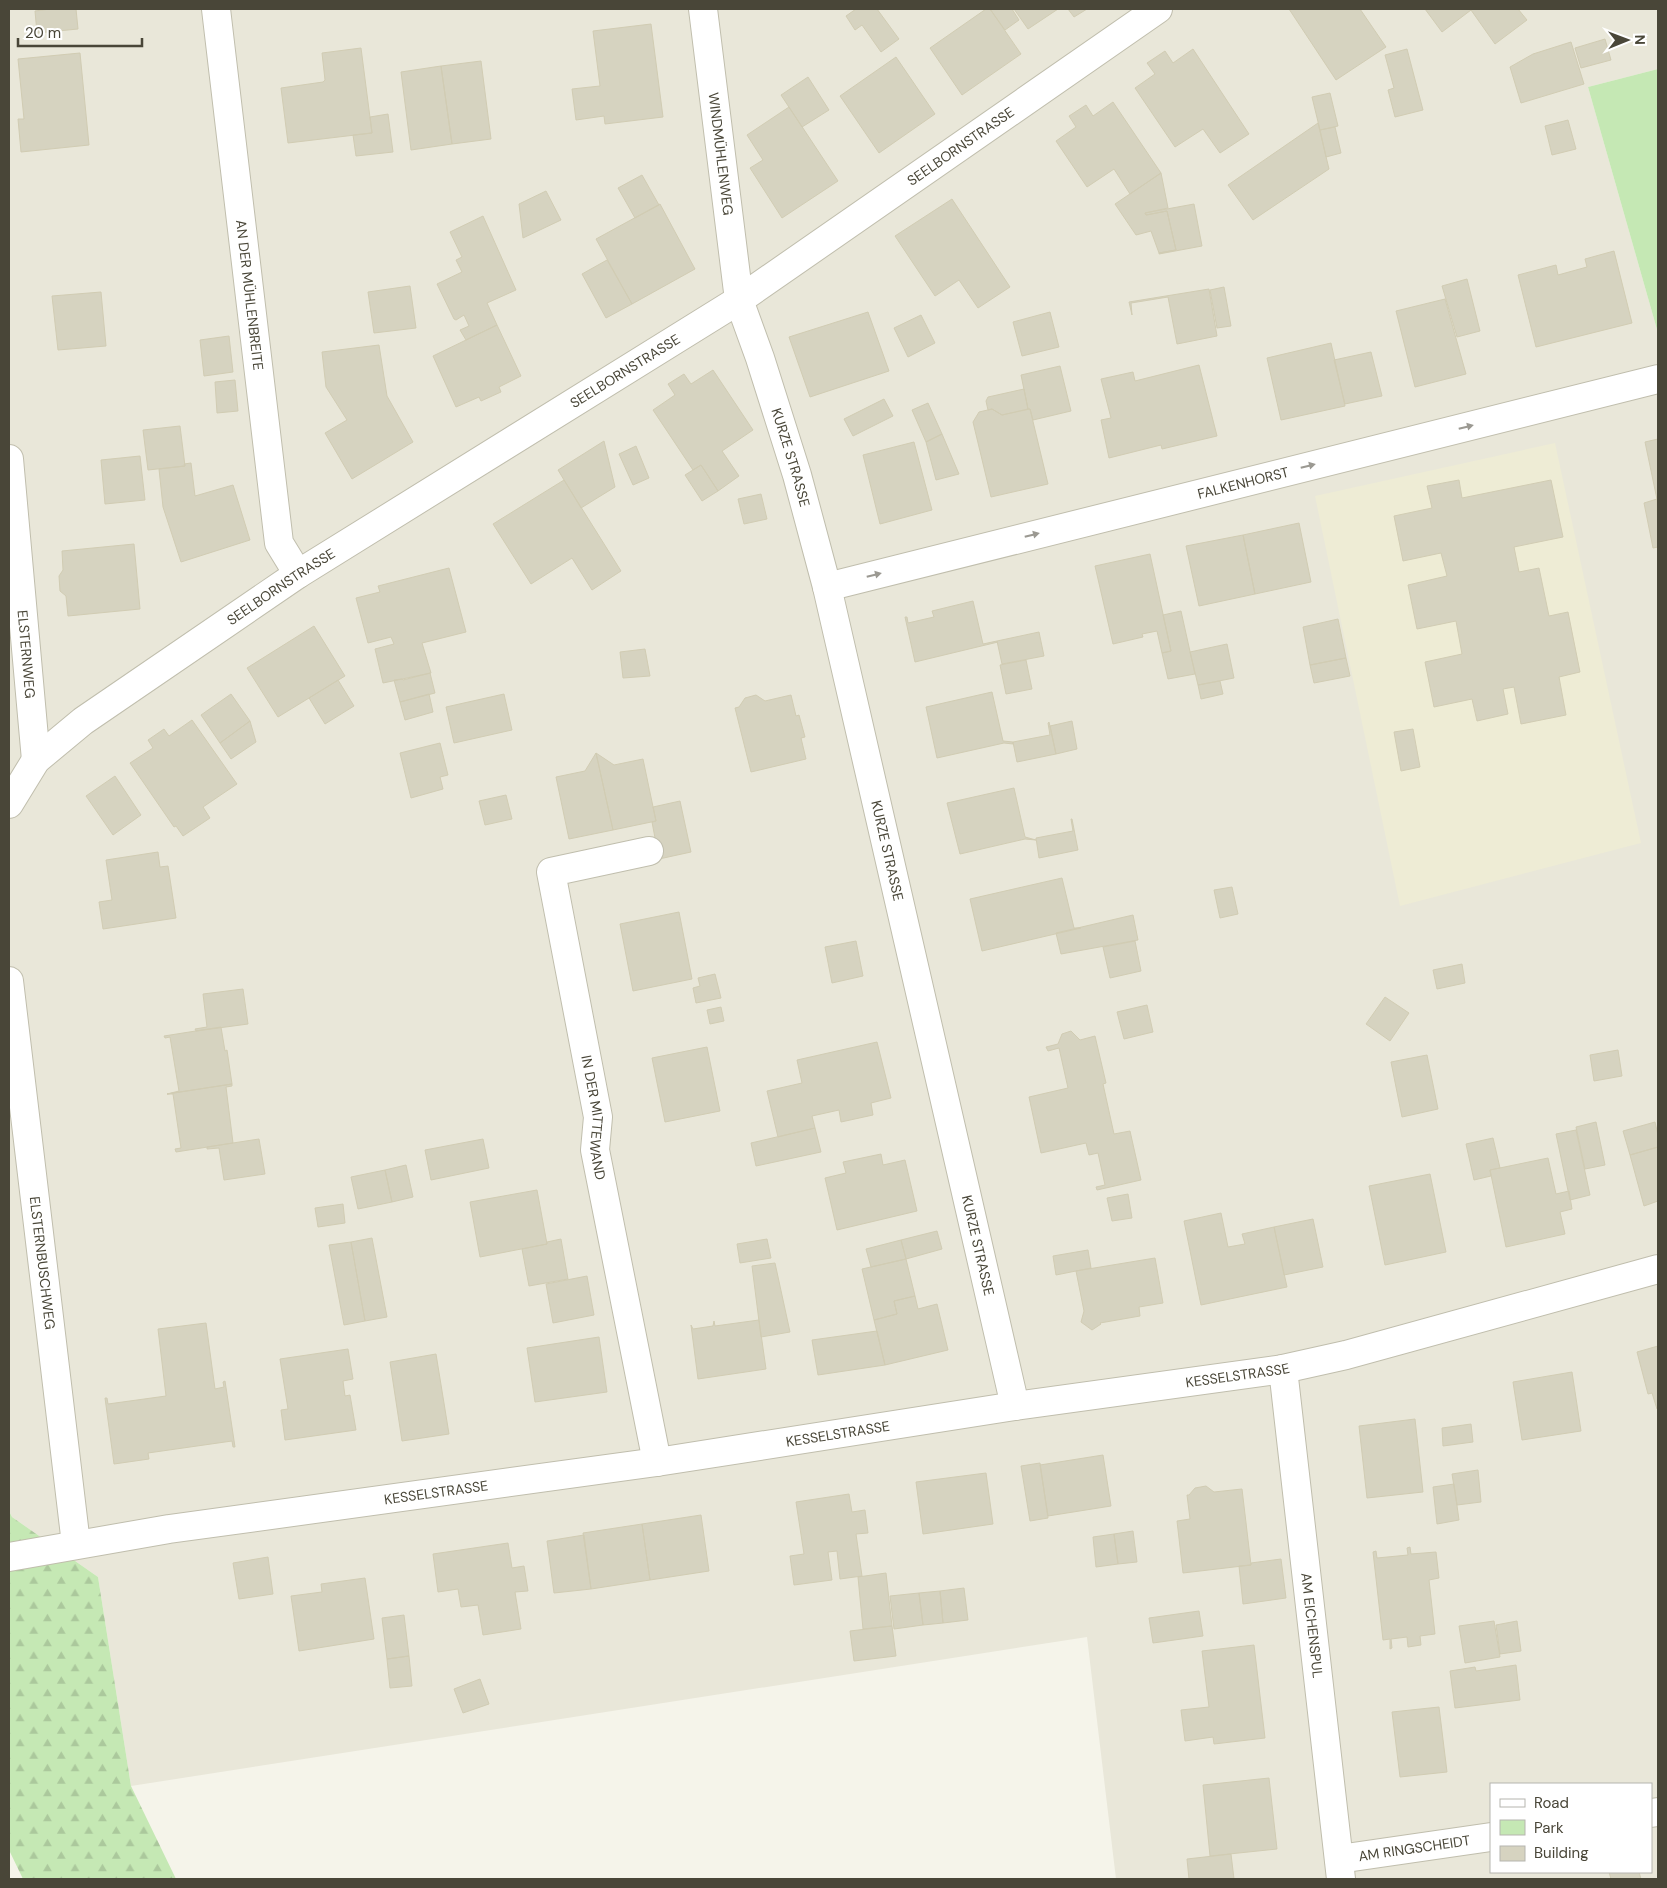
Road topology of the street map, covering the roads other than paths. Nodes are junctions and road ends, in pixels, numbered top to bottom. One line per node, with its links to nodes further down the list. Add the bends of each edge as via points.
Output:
1 (218, 9): 7 (street, AN DER MÜHLENBREITE, via 279,543)
2 (703, 9): 4 (street, WINDMÜHLENWEG)
3 (1158, 9): 4 (street, SEELBORNSTRASSE)
4 (739, 300): 7 (street, SEELBORNSTRASSE); 8 (street, KURZE STRASSE, via 797,475)
5 (1658, 379): 8 (street, FALKENHORST, one-way to 5)
6 (9, 459): 9 (street, ELSTERNWEG)
7 (298, 574): 9 (street, SEELBORNSTRASSE, via 82,720)
8 (827, 587): 15 (street, KURZE STRASSE)
9 (36, 760): 10 (street)
10 (9, 804)
11 (649, 851): 16 (street, IN DER MITTEWAND, via 551,872 598,1117 596,1150)
12 (9, 981): 17 (street, ELSTERNBUSCHWEG)
13 (1658, 1269): 14 (street, KESSELSTRASSE, via 1346,1355)
14 (1283, 1369): 15 (street, KESSELSTRASSE); 20 (street, AM EICHENSPUL)
15 (1015, 1406): 16 (street, KESSELSTRASSE)
16 (656, 1462): 17 (street, KESSELSTRASSE)
17 (76, 1544): 18 (street, KESSELSTRASSE)
18 (9, 1557)
19 (1490, 1836): 20 (street, AM RINGSCHEIDT)
20 (1340, 1869)

